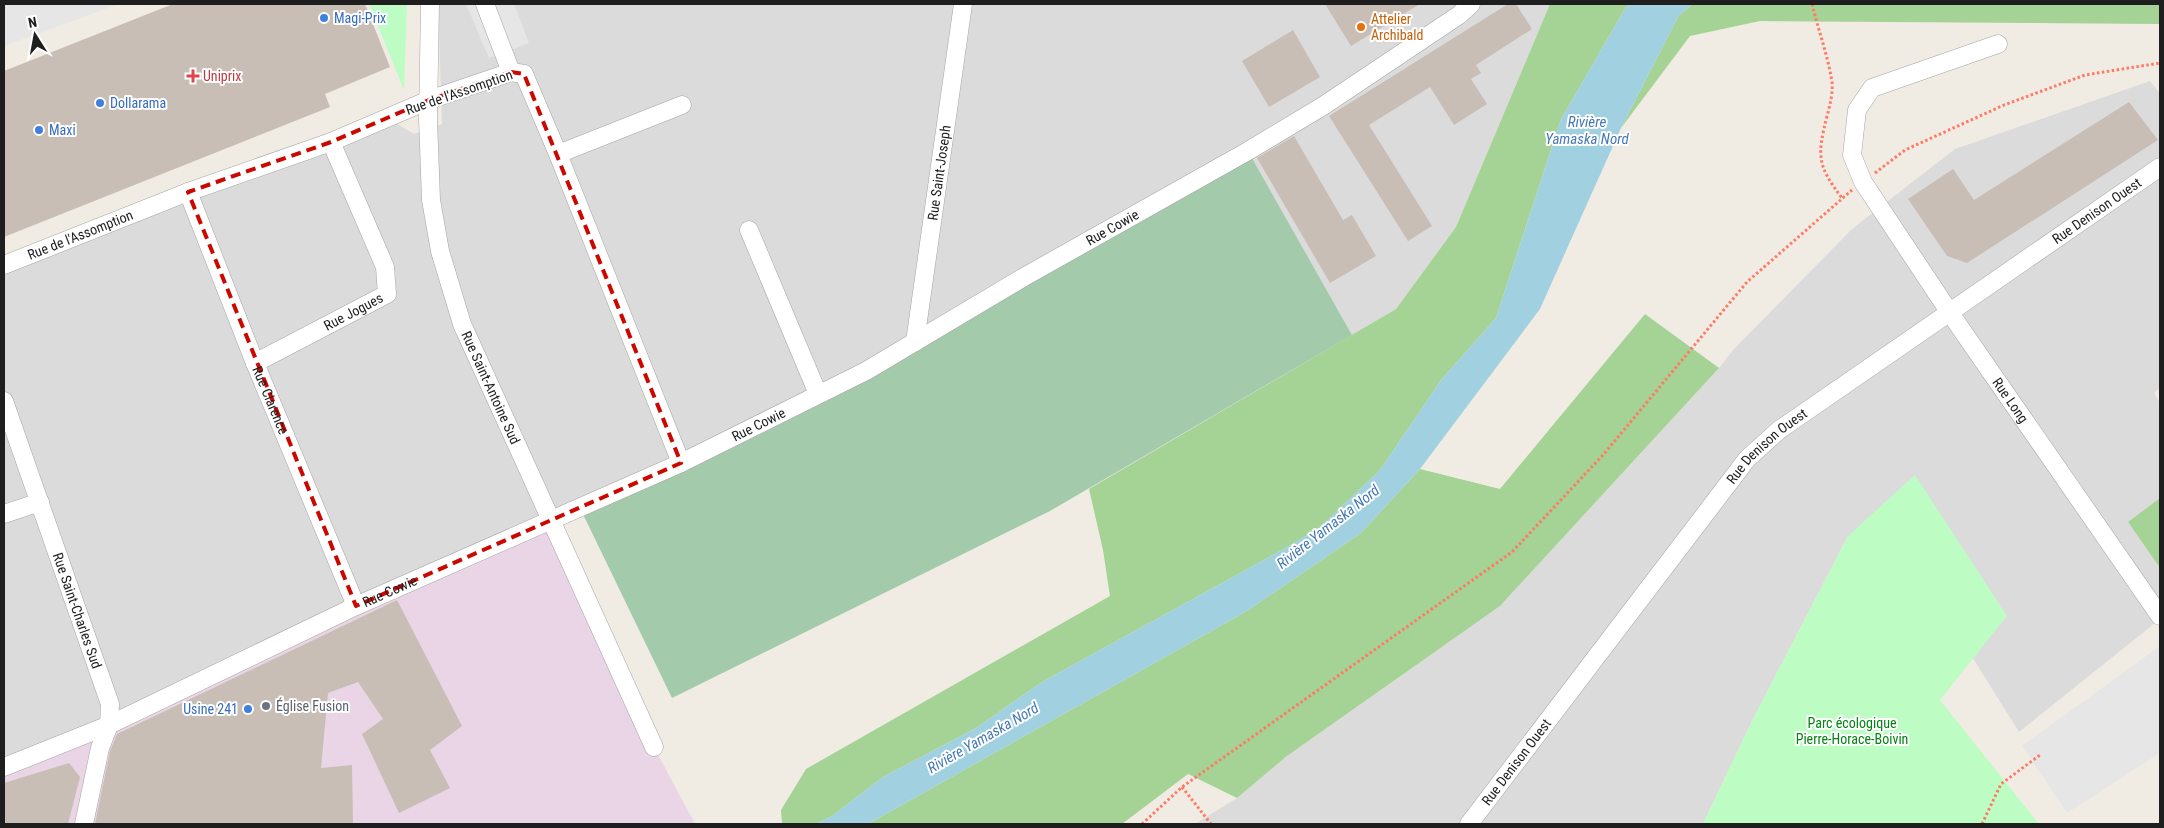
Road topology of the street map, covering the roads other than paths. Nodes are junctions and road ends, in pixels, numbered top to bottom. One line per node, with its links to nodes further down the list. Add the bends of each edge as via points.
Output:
1 (430, 4): 7 (street, Rue Saint-Antoine Sud)
2 (485, 4): 6 (street)
3 (963, 4): 16 (street, Rue Saint-Joseph)
4 (1471, 4): 16 (street, Rue Cowie, via 1315,111)
5 (1998, 44): 15 (street, Rue Long, via 1872,88 1857,110 1852,155 1862,182)
6 (511, 72): 7 (street, Rue de l'Assomption); 10 (street, Rue de l'Assomption, via 524,74)
7 (429, 100): 9 (street, Rue de l'Assomption); 23 (street, Rue Saint-Antoine Sud, via 431,200 440,251 462,324)
8 (682, 105): 10 (street)
9 (331, 142): 12 (street, Rue de l'Assomption); 17 (street, Rue Jogues, via 385,267 387,294)
10 (558, 154): 20 (street, Rue de l'Assomption)
11 (2160, 167): 15 (street, Rue Denison Ouest)
12 (188, 192): 14 (street, Rue de l'Assomption); 17 (street, Rue Clarence)
13 (749, 230): 18 (street)
14 (4, 265)
15 (1950, 313): 25 (street, Rue Long); 30 (street, Rue Denison Ouest, via 1779,430 1747,459)
16 (915, 342): 18 (street, Rue Cowie)
17 (255, 363): 24 (street, Rue Clarence)
18 (818, 394): 20 (street, Rue Cowie)
19 (4, 401): 21 (street, Rue Saint-Charles Sud)
20 (681, 463): 23 (street, Rue Cowie)
21 (40, 502): 22 (street); 26 (street, Rue Saint-Charles Sud, via 110,704)
22 (4, 514)
23 (549, 521): 24 (street, Rue Cowie); 27 (street, Rue Saint-Antoine Sud)
24 (356, 606): 26 (street, Rue Cowie)
25 (2160, 616)
26 (109, 726): 28 (street, Rue Cowie); 29 (street, Rue Saint-Charles Sud, via 100,748)
27 (654, 747)
28 (4, 767)
29 (84, 824)
30 (1469, 824)

